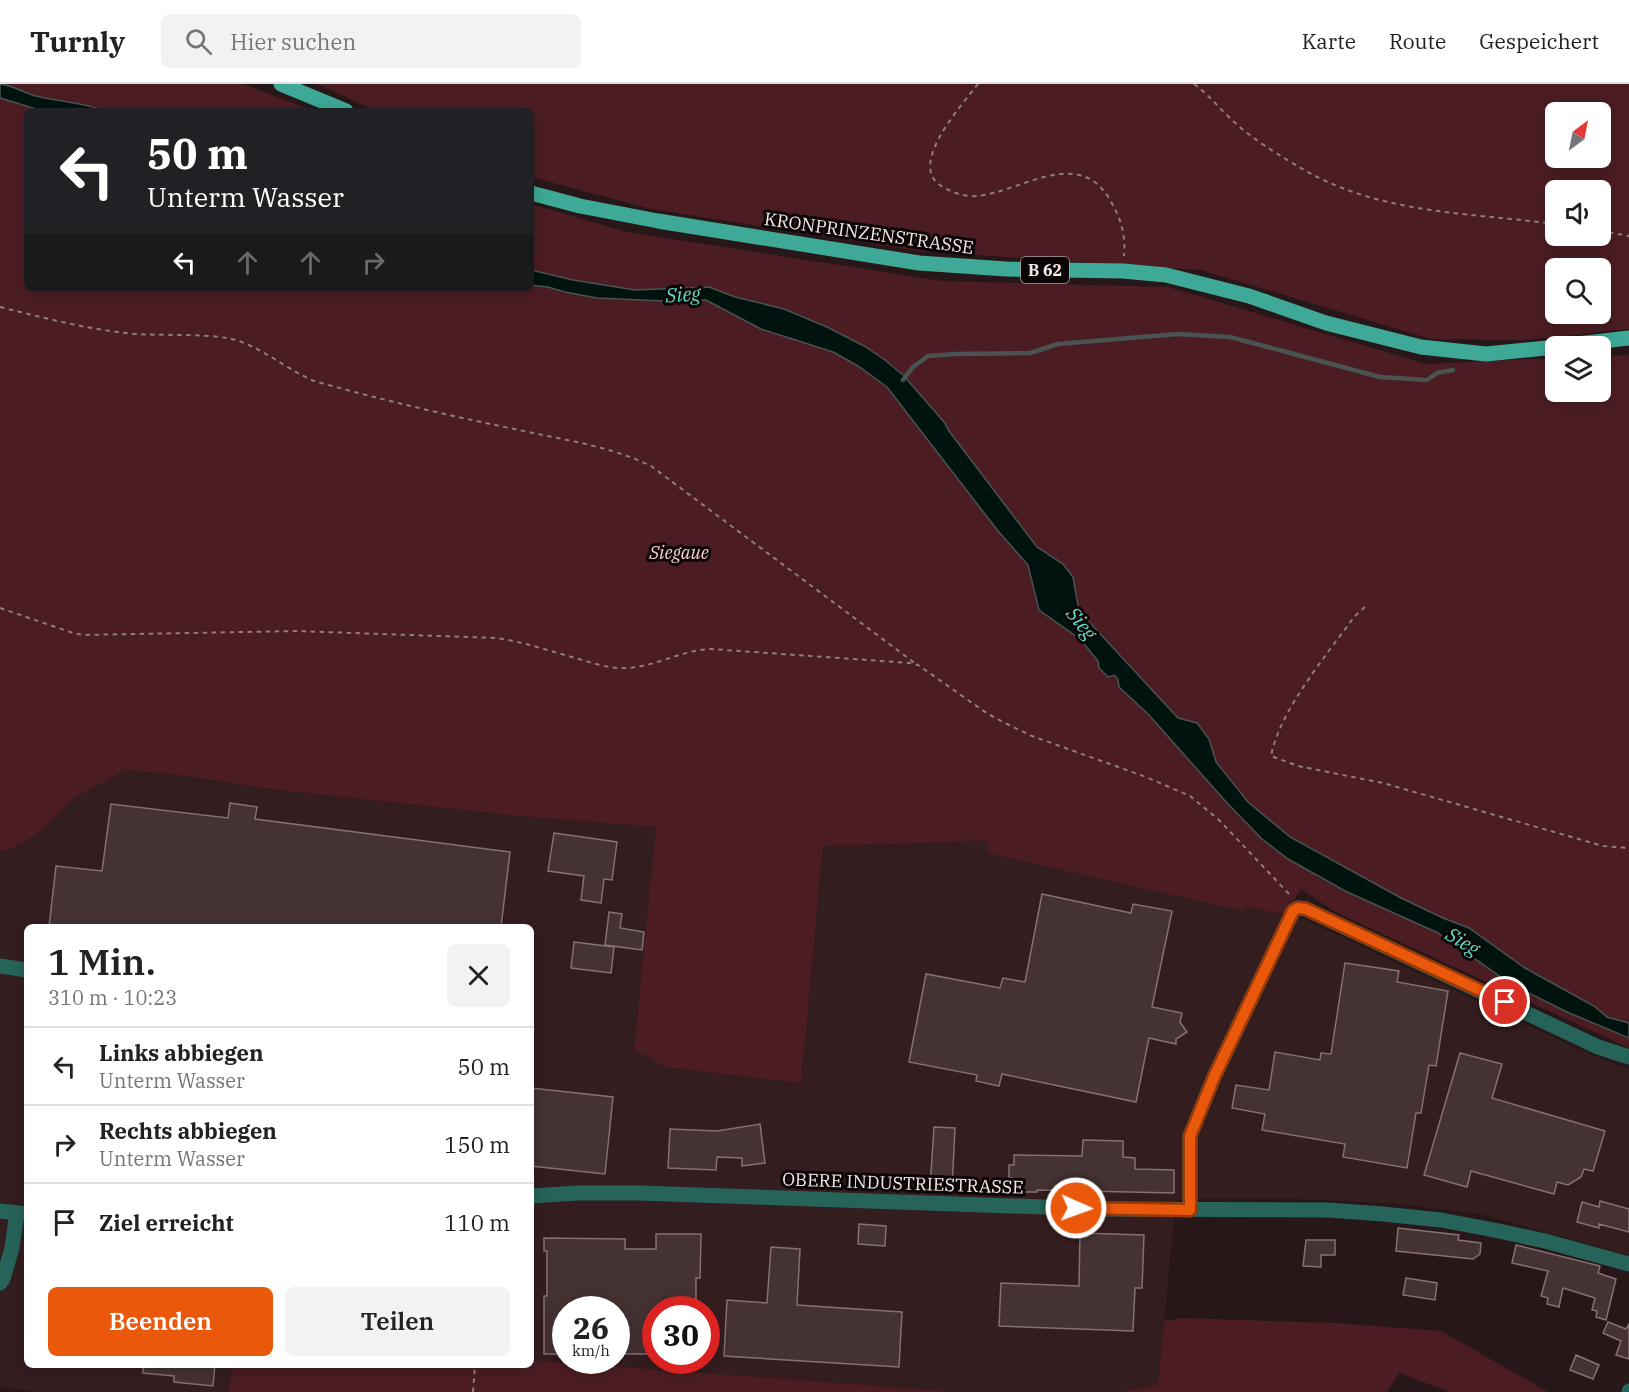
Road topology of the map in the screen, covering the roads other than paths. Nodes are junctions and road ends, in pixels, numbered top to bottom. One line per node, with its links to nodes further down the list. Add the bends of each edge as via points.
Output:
1 (281, 84): 2 (main road)
2 (339, 108)
3 (534, 194): 6 (main road, KRONPRINZENSTRASSE / B 62, via 658,221 919,263 1166,275 1421,347 1486,354)
4 (1629, 338): 5 (main road, KRONPRINZENSTRASSE / B 62)
5 (1611, 340)
6 (1545, 348)
7 (0, 966): 8 (street)
8 (24, 970)
9 (1629, 1058): 11 (street, via 1298,908 1258,982 1190,1136)
10 (534, 1196): 11 (street, OBERE INDUSTRIESTRASSE, via 639,1192)
11 (1190, 1210): 14 (street, OBERE INDUSTRIESTRASSE, via 1328,1210 1441,1220 1545,1241)
12 (0, 1211): 13 (street)
13 (22, 1214): 15 (street)
14 (1629, 1264)
15 (0, 1282)

